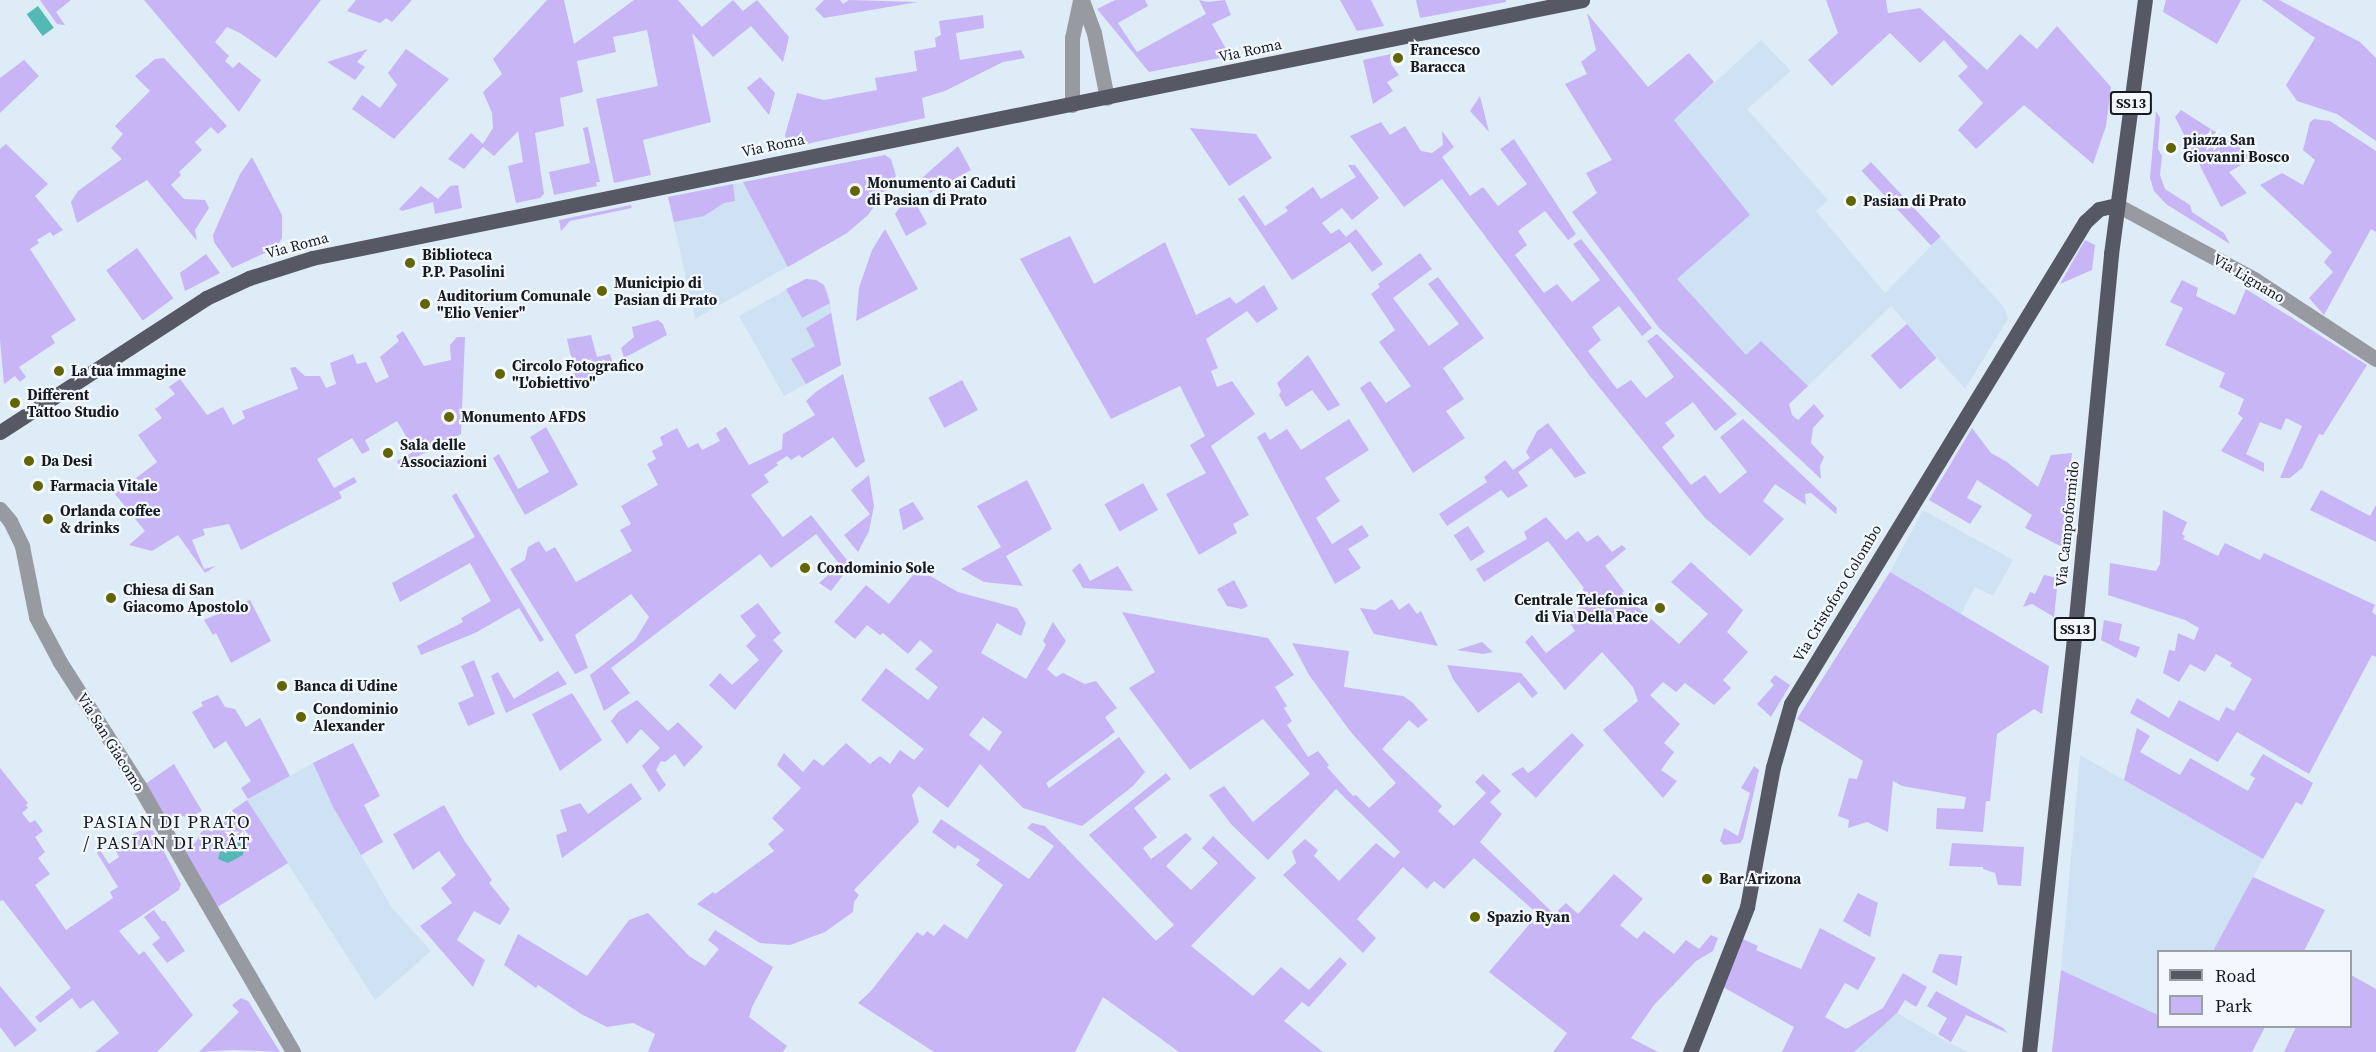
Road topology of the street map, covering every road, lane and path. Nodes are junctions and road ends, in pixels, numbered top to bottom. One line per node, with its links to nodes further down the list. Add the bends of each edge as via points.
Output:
1 (1081, 0): 4 (street, via 1094,33); 5 (street, via 1072,38)
2 (1582, 0): 4 (main road, Via Roma)
3 (2145, 0): 6 (main road, Via Campoformido / SS13)
4 (1107, 98): 5 (main road, Via Roma)
5 (1072, 105): 8 (main road, Via Roma, via 532,212 287,265 206,298)
6 (2117, 205): 7 (street, Via Lignano, via 2254,279); 11 (main road, Via Cristoforo Colombo, via 2099,209 2085,222 1791,704 1773,767 1747,907); 12 (main road, Via Campoformido / SS13)
7 (2376, 359)
8 (6, 429)
9 (0, 508): 10 (street, Via San Giacomo, via 22,546 36,617 62,667 140,786)
10 (293, 1052)
11 (1690, 1052)
12 (2029, 1052)

